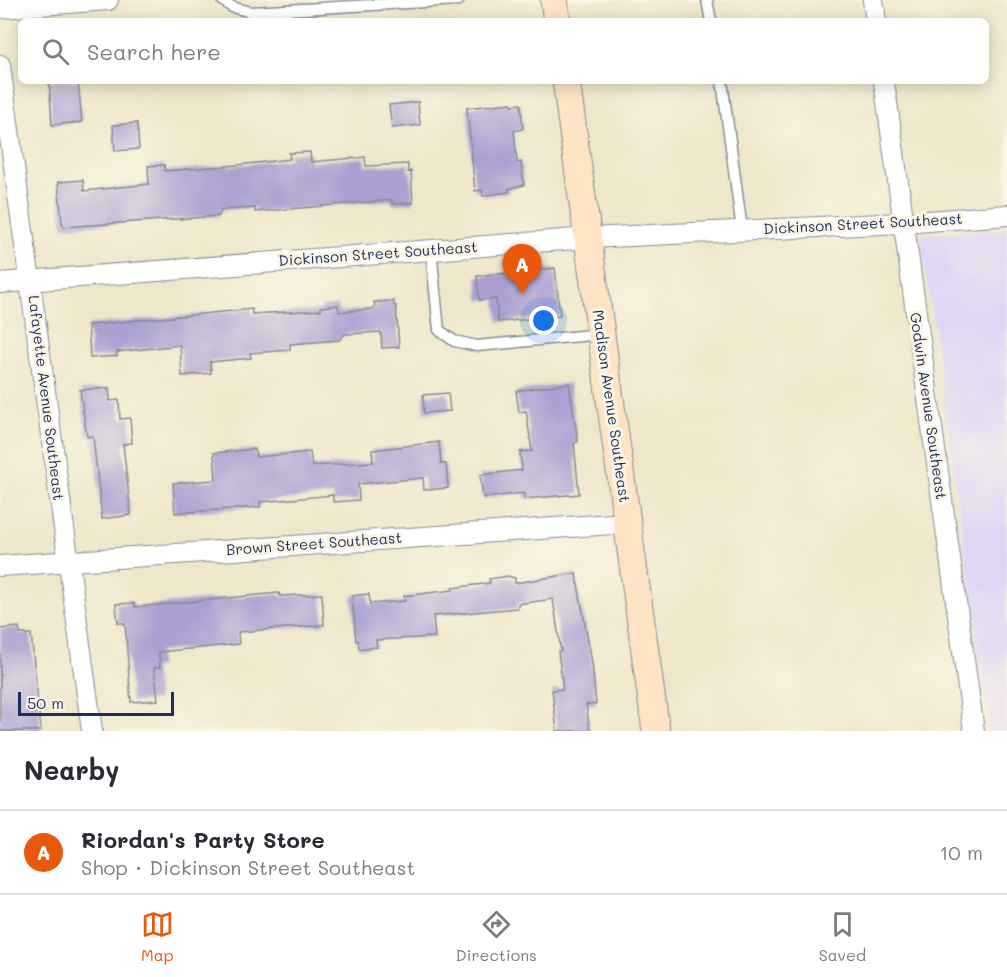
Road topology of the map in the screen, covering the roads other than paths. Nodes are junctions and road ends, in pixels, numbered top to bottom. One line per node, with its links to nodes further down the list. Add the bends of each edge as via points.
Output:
1 (108, 0): 7 (street)
2 (222, 0): 3 (lane, via 251,12)
3 (459, 0)
4 (554, 0): 8 (street)
5 (707, 0): 9 (lane)
6 (873, 0): 10 (street)
7 (0, 8)
8 (557, 18)
9 (710, 18)
10 (876, 18)
11 (0, 65): 20 (street, Lafayette Avenue Southeast)
12 (566, 84): 18 (street, Madison Avenue Southeast)
13 (722, 84): 17 (lane)
14 (884, 84): 16 (street, Godwin Avenue Southeast)
15 (1007, 215): 16 (street, Dickinson Street Southeast)
16 (902, 223): 17 (street, Dickinson Street Southeast); 28 (street, Godwin Avenue Southeast)
17 (742, 230): 18 (street, Dickinson Street Southeast)
18 (589, 238): 19 (street, Dickinson Street Southeast); 22 (street, Madison Avenue Southeast)
19 (431, 250): 20 (street, Dickinson Street Southeast); 22 (lane, via 439,330 454,341 477,346)
20 (32, 281): 21 (street, Dickinson Street Southeast); 24 (street, Lafayette Avenue Southeast)
21 (0, 283)
22 (602, 334): 23 (street, Madison Avenue Southeast)
23 (627, 524): 24 (street, Brown Street Southeast); 27 (street, Madison Avenue Southeast)
24 (67, 561): 25 (street, Brown Street Southeast); 26 (street, Lafayette Avenue Southeast)
25 (0, 566)
26 (92, 731)
27 (656, 731)
28 (974, 731)

